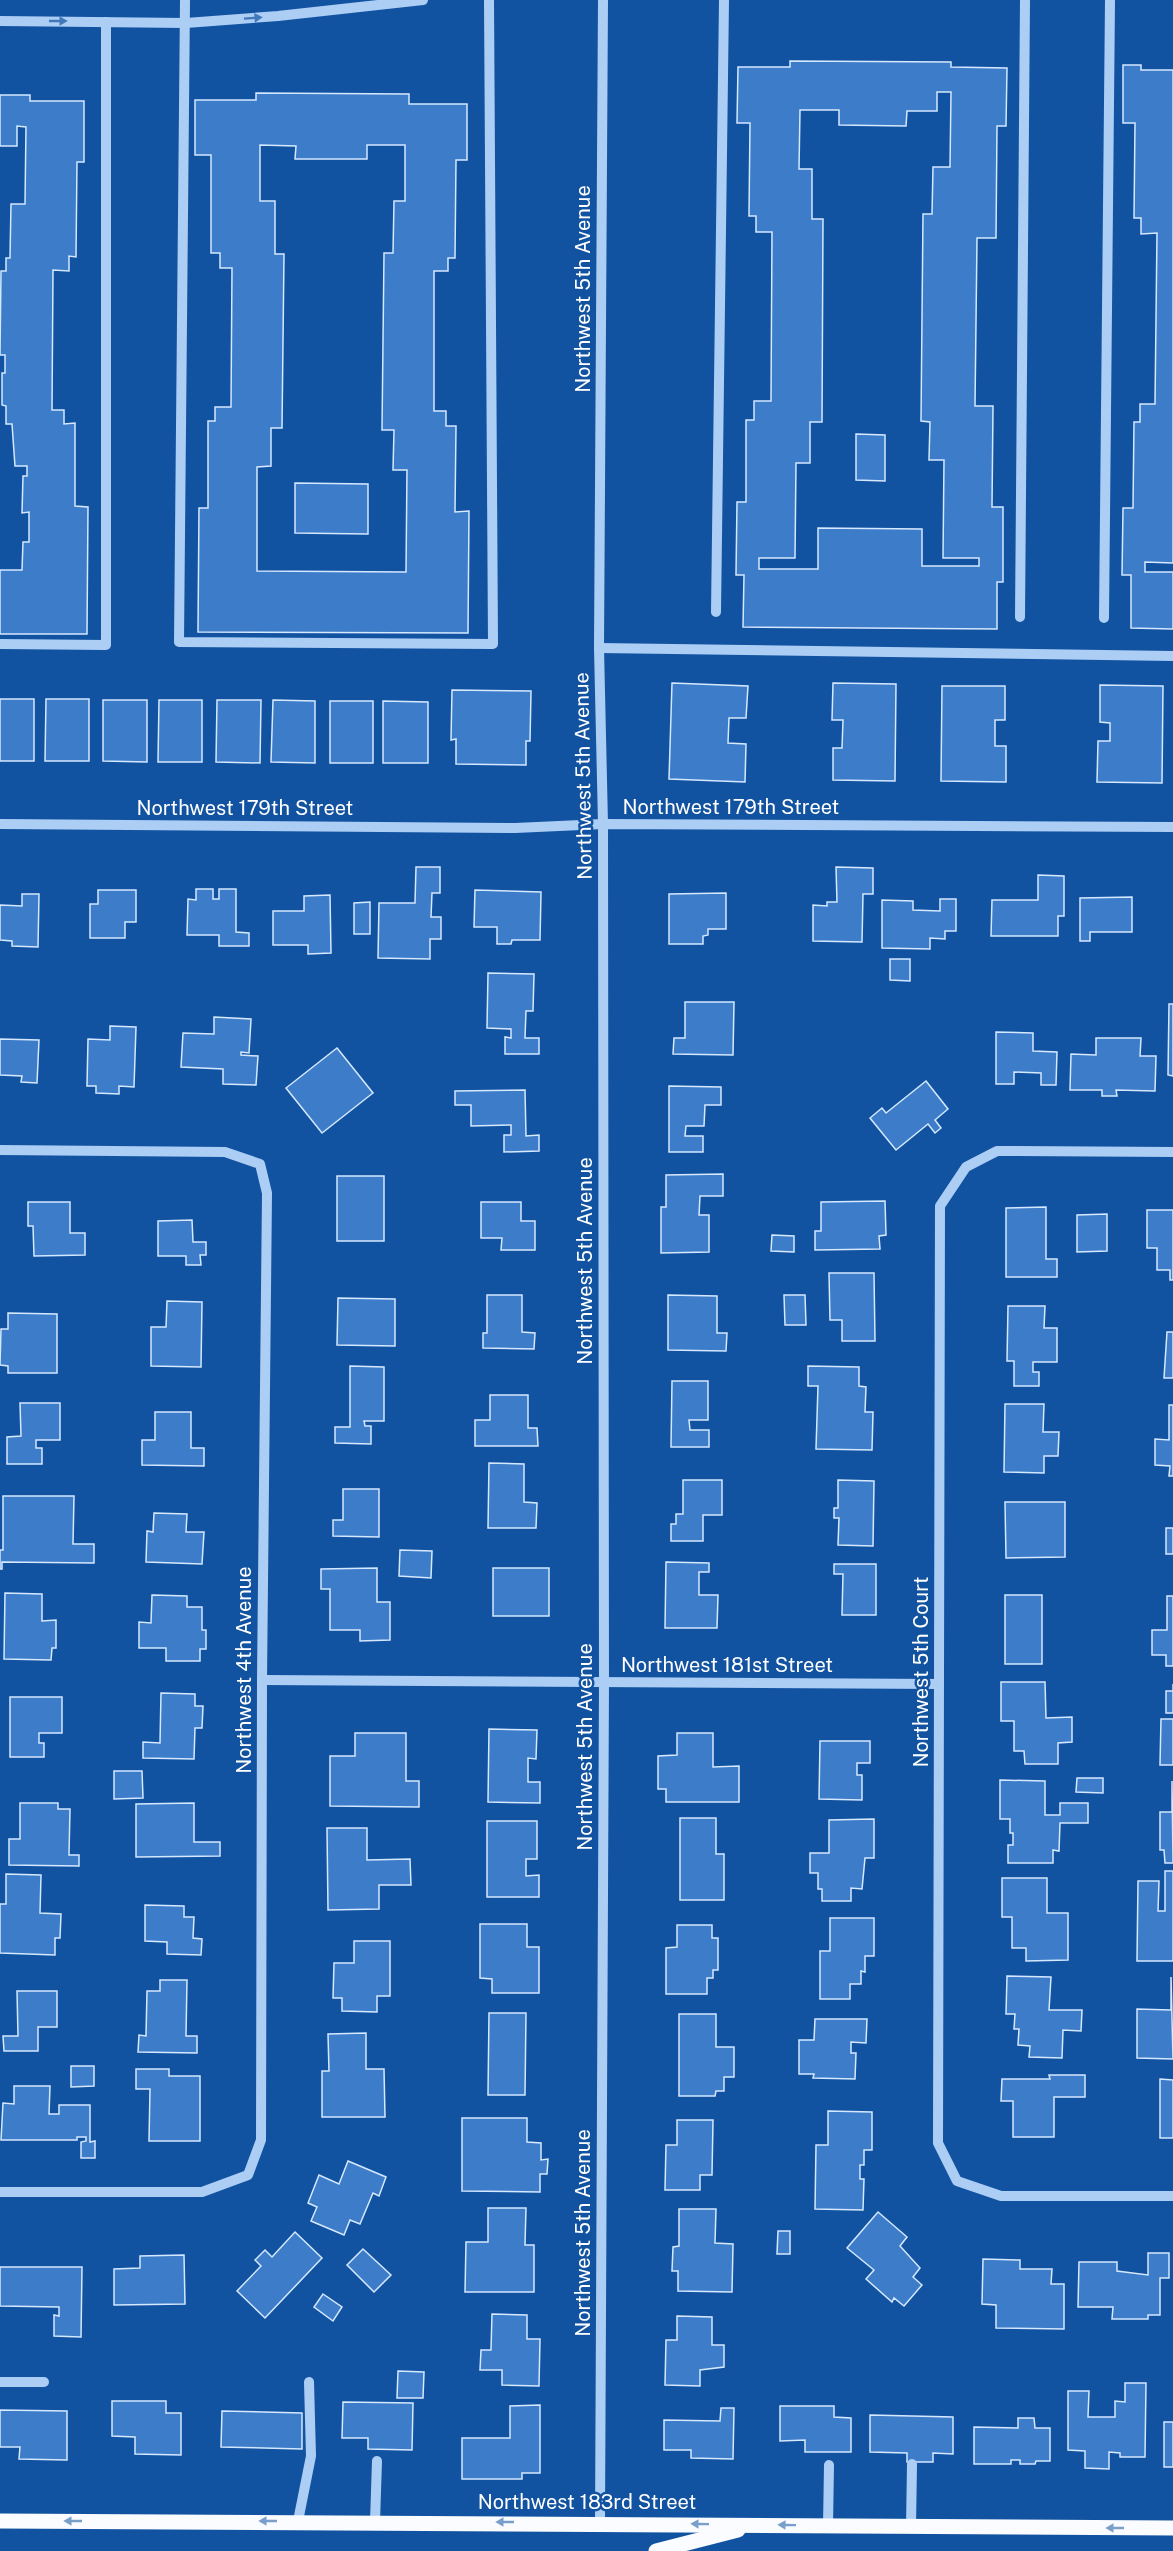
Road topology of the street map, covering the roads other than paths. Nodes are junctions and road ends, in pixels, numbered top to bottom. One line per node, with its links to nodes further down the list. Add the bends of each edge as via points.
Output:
1 (186, 0): 10 (street)
2 (423, 0): 10 (street, one-way to 2)
3 (489, 0): 10 (street, via 492,644 179,642)
4 (603, 0): 15 (street, Northwest 5th Avenue)
5 (724, 0): 11 (street)
6 (1025, 0): 12 (street)
7 (1110, 0): 13 (street)
8 (0, 21): 9 (street, one-way to 9)
9 (106, 22): 10 (street); 14 (street, via 106,645)
10 (186, 22)
11 (716, 612)
12 (1020, 617)
13 (1104, 618)
14 (0, 644)
15 (599, 648): 16 (street); 18 (street, Northwest 5th Avenue)
16 (1173, 656)
17 (0, 824): 18 (street, Northwest 179th Street, via 515,828)
18 (603, 824): 19 (street, Northwest 179th Street); 23 (street, Northwest 5th Avenue)
19 (1173, 827)
20 (0, 1150): 22 (street, Northwest 4th Avenue, via 225,1152 260,1164 267,1193)
21 (1173, 1152): 24 (street, Northwest 5th Court, via 997,1151 966,1167 940,1206)
22 (262, 1680): 23 (street, Northwest 181st Street); 25 (street, Northwest 4th Avenue, via 261,2140 248,2175 202,2193)
23 (604, 1682): 24 (street, Northwest 181st Street); 36 (street, Northwest 5th Avenue)
24 (939, 1684): 26 (street, Northwest 5th Court, via 938,2143 957,2181 1001,2196)
25 (0, 2192)
26 (1173, 2196)
27 (0, 2382): 28 (street)
28 (44, 2382)
29 (309, 2382): 34 (street, via 311,2456)
30 (377, 2461): 35 (street)
31 (912, 2464): 39 (street)
32 (829, 2465): 38 (street)
33 (0, 2521): 34 (main road, Northwest 183rd Street, one-way to 33)
34 (298, 2521): 35 (main road, Northwest 183rd Street)
35 (375, 2522): 36 (main road, Northwest 183rd Street, one-way to 35)
36 (600, 2523): 37 (main road, Northwest 183rd Street, one-way to 36)
37 (758, 2524): 38 (main road, Northwest 183rd Street, one-way to 37); 41 (main road)
38 (828, 2526): 39 (main road, Northwest 183rd Street)
39 (911, 2526): 40 (main road, Northwest 183rd Street, one-way to 39)
40 (1173, 2528)
41 (656, 2551)

